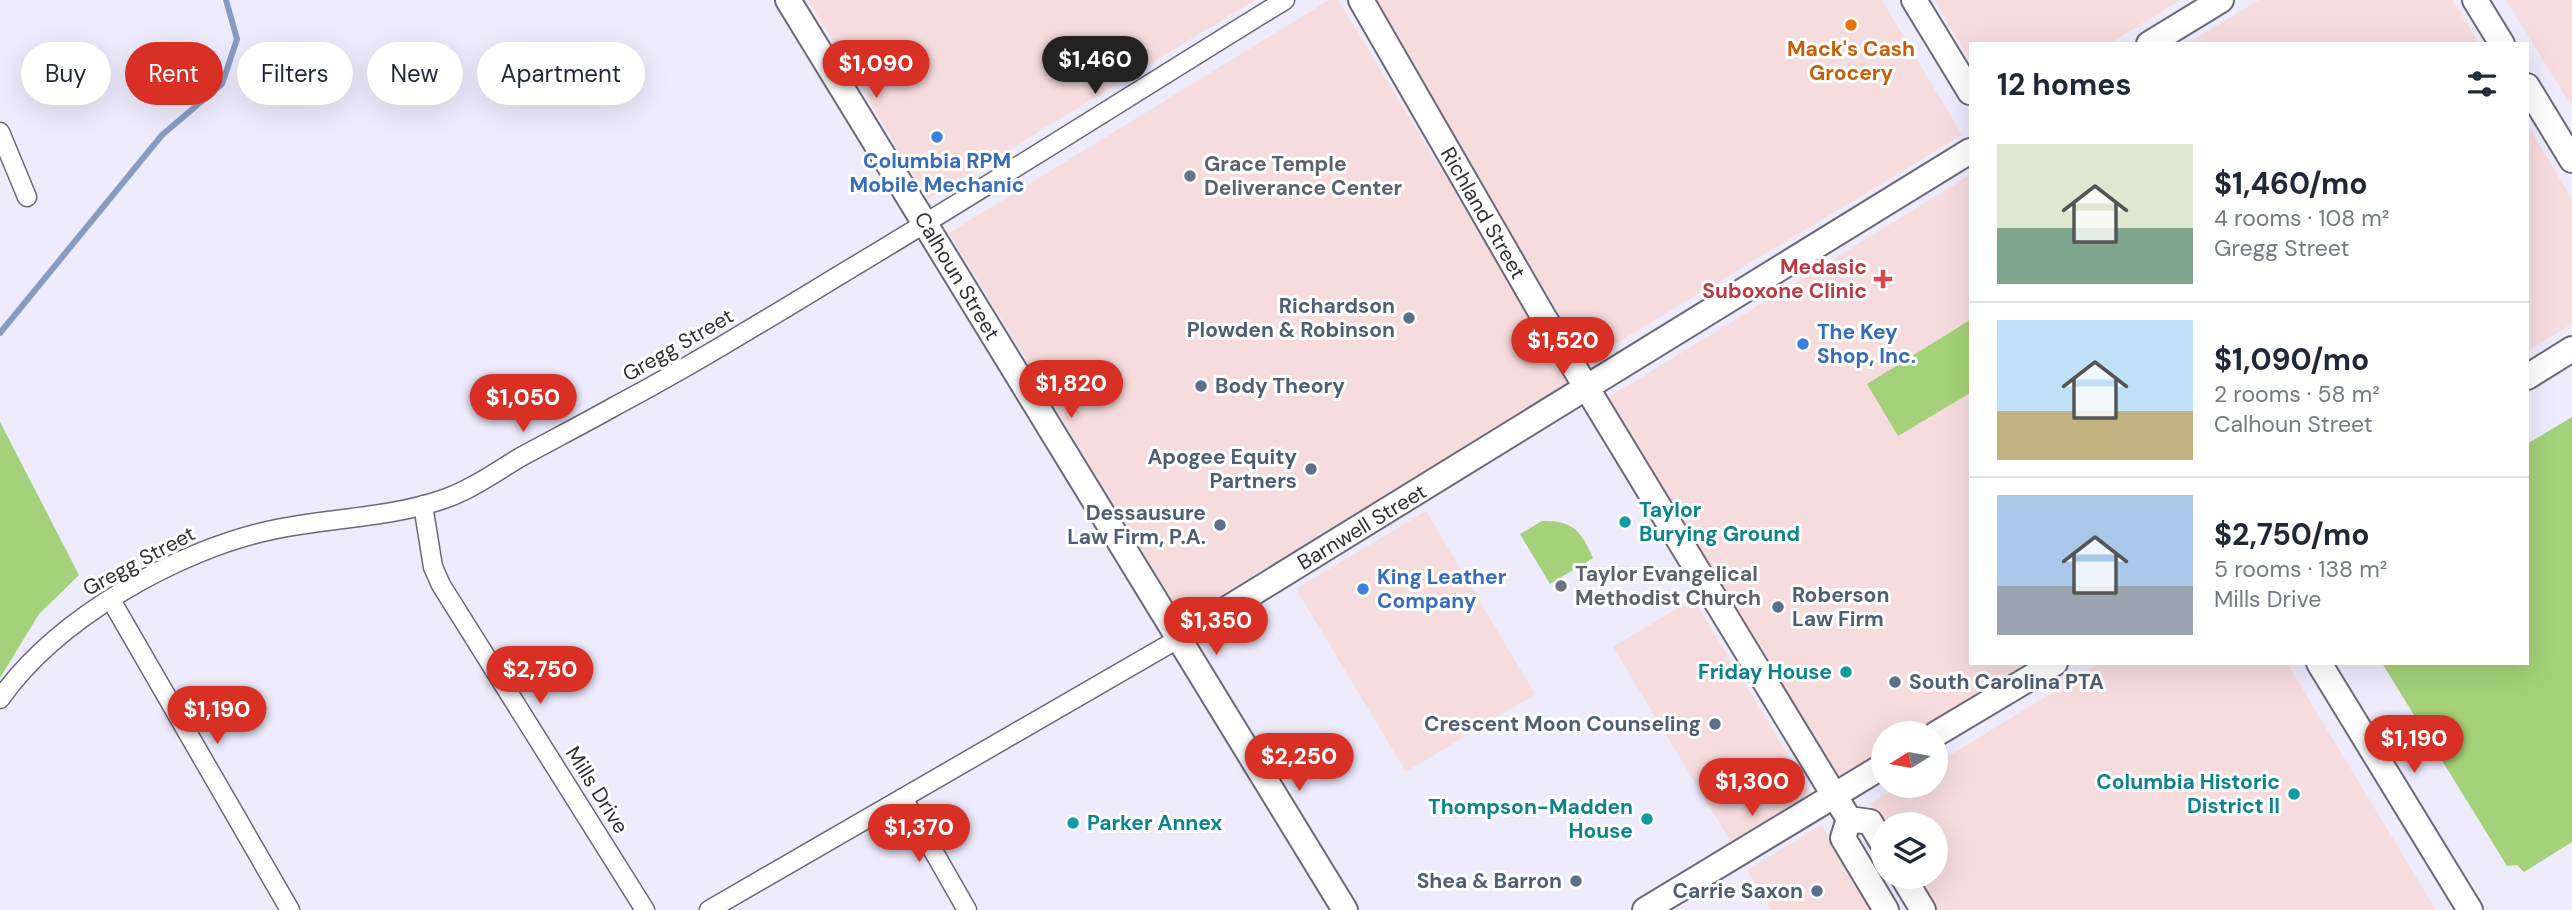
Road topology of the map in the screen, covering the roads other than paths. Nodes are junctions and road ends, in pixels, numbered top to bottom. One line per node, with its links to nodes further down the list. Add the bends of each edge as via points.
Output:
1 (789, 0): 15 (street, Calhoun Street)
2 (1284, 0): 15 (street, Gregg Street)
3 (1361, 0): 18 (street, Richland Street)
4 (1914, 0): 10 (street)
5 (2221, 0): 7 (street)
6 (2475, 0): 8 (street)
7 (2152, 42)
8 (2501, 42)
9 (2529, 89): 13 (street)
10 (1969, 90)
11 (0, 132): 14 (street)
12 (1969, 152): 18 (street, Barnwell Street)
13 (2572, 160)
14 (27, 197)
15 (925, 224): 19 (street, Gregg Street, via 680,372 458,494); 21 (street, Calhoun Street)
16 (2572, 349): 17 (street)
17 (2529, 376)
18 (1588, 389): 21 (street, Barnwell Street); 27 (street, Richland Street)
19 (423, 505): 20 (street, Gregg Street, via 239,537 199,551); 33 (street, Mills Drive, via 433,567 442,585)
20 (111, 600): 24 (street, Gregg Street, via 54,640); 32 (street)
21 (1178, 639): 28 (street, Barnwell Street); 36 (street, Calhoun Street)
22 (2052, 665): 25 (street)
23 (2320, 665): 40 (street)
24 (0, 699)
25 (1948, 727)
26 (1871, 772): 27 (street)
27 (1834, 795): 29 (street, Richland Street); 37 (street)
28 (903, 798): 34 (street, Barnwell Street); 35 (street)
29 (1849, 819): 30 (street); 38 (street, Richland Street, via 1843,838)
30 (1871, 824)
31 (1910, 889): 39 (street)
32 (290, 910)
33 (645, 910)
34 (709, 910)
35 (967, 910)
36 (1345, 910)
37 (1645, 910)
38 (1886, 910)
39 (1923, 910)
40 (2470, 910)

